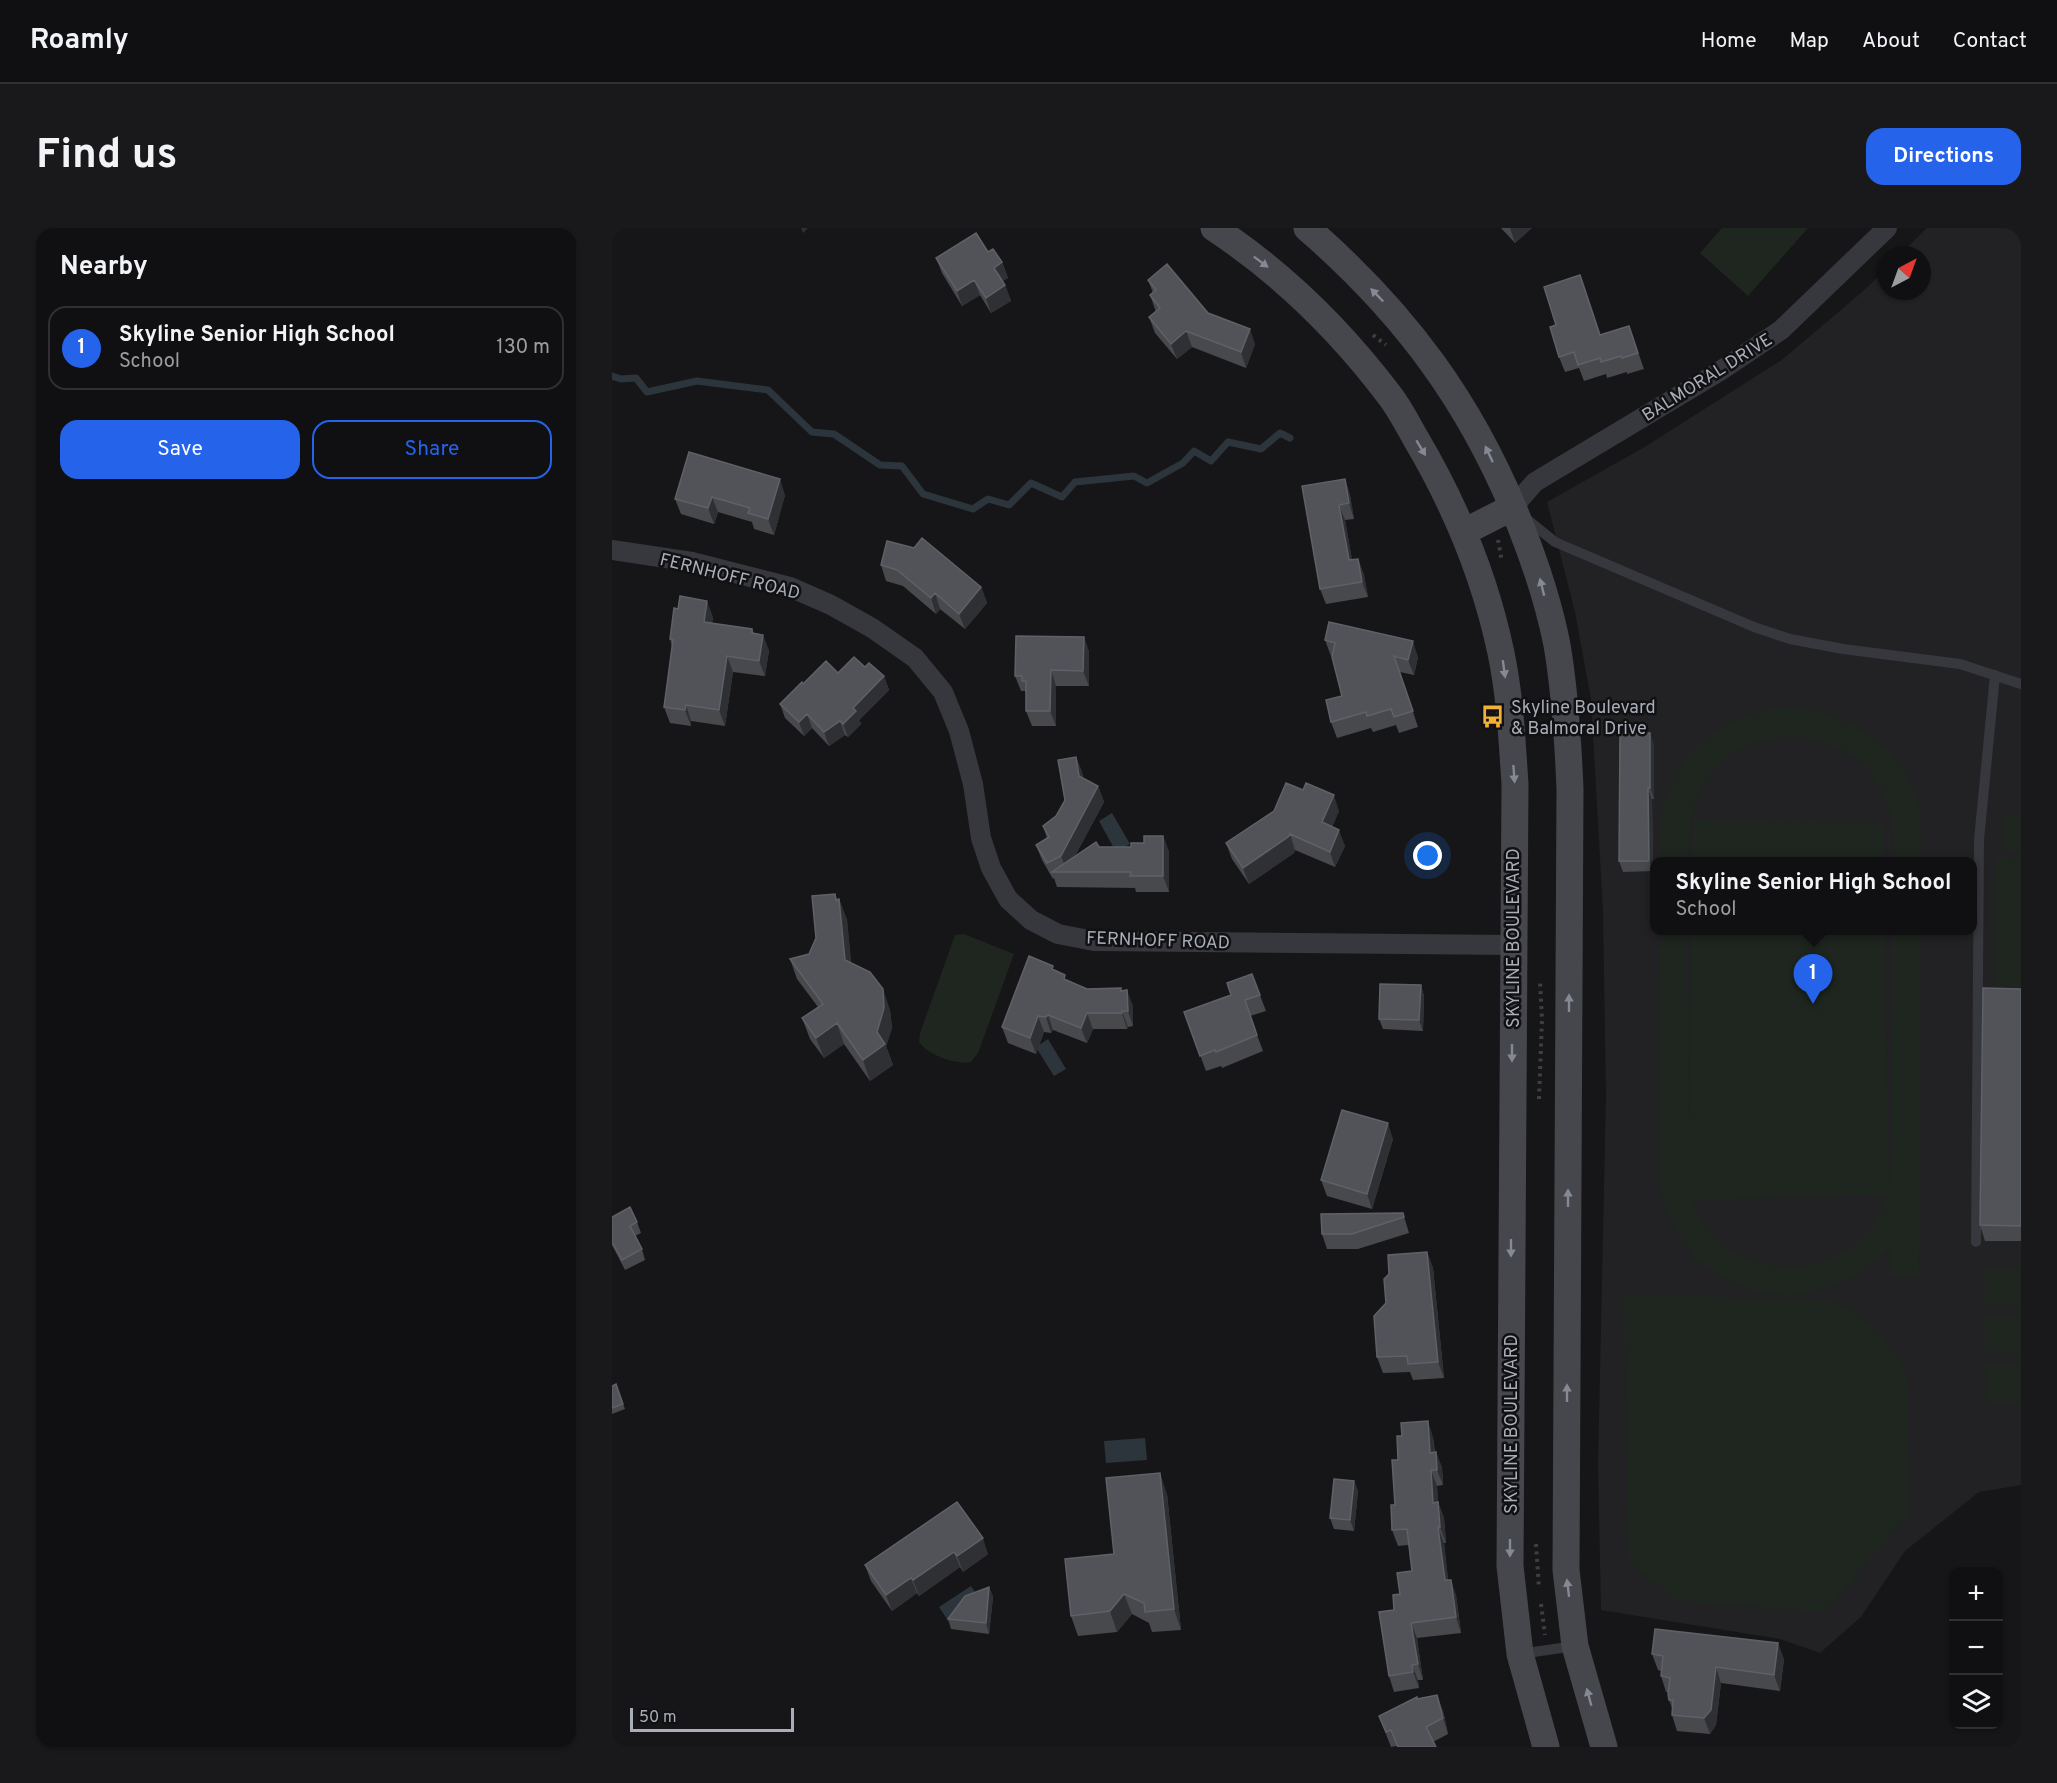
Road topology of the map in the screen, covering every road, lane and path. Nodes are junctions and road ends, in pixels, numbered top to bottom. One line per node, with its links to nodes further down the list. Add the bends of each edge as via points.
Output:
1 (1214, 228): 5 (main road, SKYLINE BOULEVARD, one-way to 5, via 1272,270 1354,351 1392,398 1433,467)
2 (1307, 228): 4 (main road, one-way to 2, via 1483,441 1422,349 1375,293)
3 (1887, 228): 4 (street, BALMORAL DRIVE, via 1781,330 1535,482)
4 (1513, 507): 5 (main road); 7 (lane, via 1555,542 1754,627 1790,639 1960,664); 11 (main road, one-way to 4, via 1566,1570 1570,789 1566,710 1556,643 1539,577)
5 (1464, 532): 9 (main road, SKYLINE BOULEVARD, one-way to 9, via 1502,655 1510,716 1515,784)
6 (612, 550): 9 (street, FERNHOFF ROAD, via 692,562 790,587 873,628 915,658 943,692 959,731 991,868 1008,899 1031,920 1058,934 1094,941)
7 (1995, 675): 8 (lane); 10 (lane, via 1979,840)
8 (2021, 684)
9 (1513, 945): 12 (main road, SKYLINE BOULEVARD, one-way to 12, via 1510,1566)
10 (1976, 1242)
11 (1575, 1646): 12 (lane); 14 (main road, one-way to 11)
12 (1520, 1654): 13 (main road, SKYLINE BOULEVARD)
13 (1546, 1747)
14 (1604, 1747)

